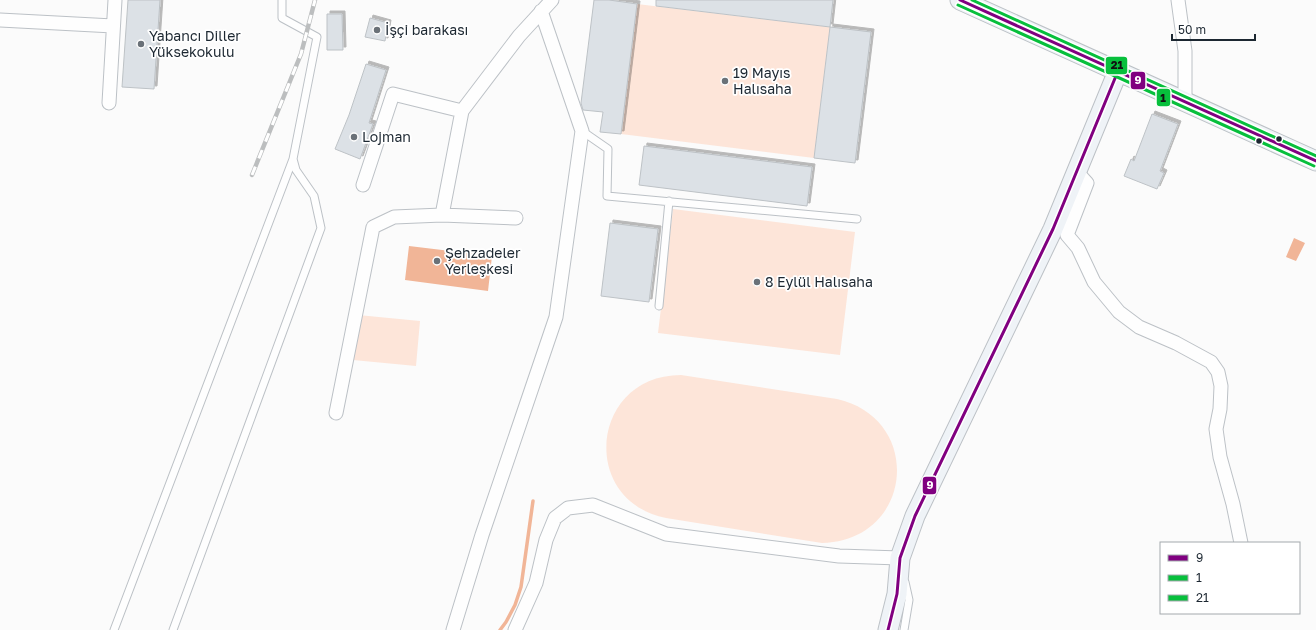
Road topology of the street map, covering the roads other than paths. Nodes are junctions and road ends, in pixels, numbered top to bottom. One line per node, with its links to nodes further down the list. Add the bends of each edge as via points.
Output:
1 (114, 0): 8 (street)
2 (282, 0): 14 (lane, via 282,18 317,37)
3 (552, 0): 6 (street)
4 (961, 0): 9 (street)
5 (1178, 0): 11 (street, via 1185,51)
6 (541, 12): 12 (street, via 519,36); 13 (street)
7 (0, 20): 8 (street)
8 (113, 26): 10 (street)
9 (1118, 71): 11 (street); 16 (street)
10 (109, 102)
11 (1185, 102): 15 (street)
12 (462, 110): 17 (street, via 393,94); 19 (street)
13 (582, 131): 18 (lane, via 608,149 607,196); 29 (street, via 556,317 482,535)
14 (293, 159): 27 (lane); 28 (lane, via 296,170 314,196 321,228)
15 (1316, 160)
16 (1077, 172): 24 (street, via 1087,183 1067,235 1078,248 1094,282 1119,312 1139,327 1211,362 1218,372 1221,386 1216,429 1220,457); 25 (street, via 1053,229 915,516)
17 (364, 185)
18 (669, 201): 21 (lane); 22 (lane)
19 (442, 215): 20 (street); 23 (street, via 394,217 373,227)
20 (516, 218)
21 (857, 219)
22 (659, 306)
23 (336, 414)
24 (1241, 542)
25 (900, 558): 26 (street, via 839,556 666,534 593,505 568,508 555,518 546,540 536,583); 30 (street, via 897,594); 31 (lane, via 909,600)
26 (517, 629)
27 (114, 630)
28 (173, 630)
29 (453, 630)
30 (888, 630)
31 (904, 630)

